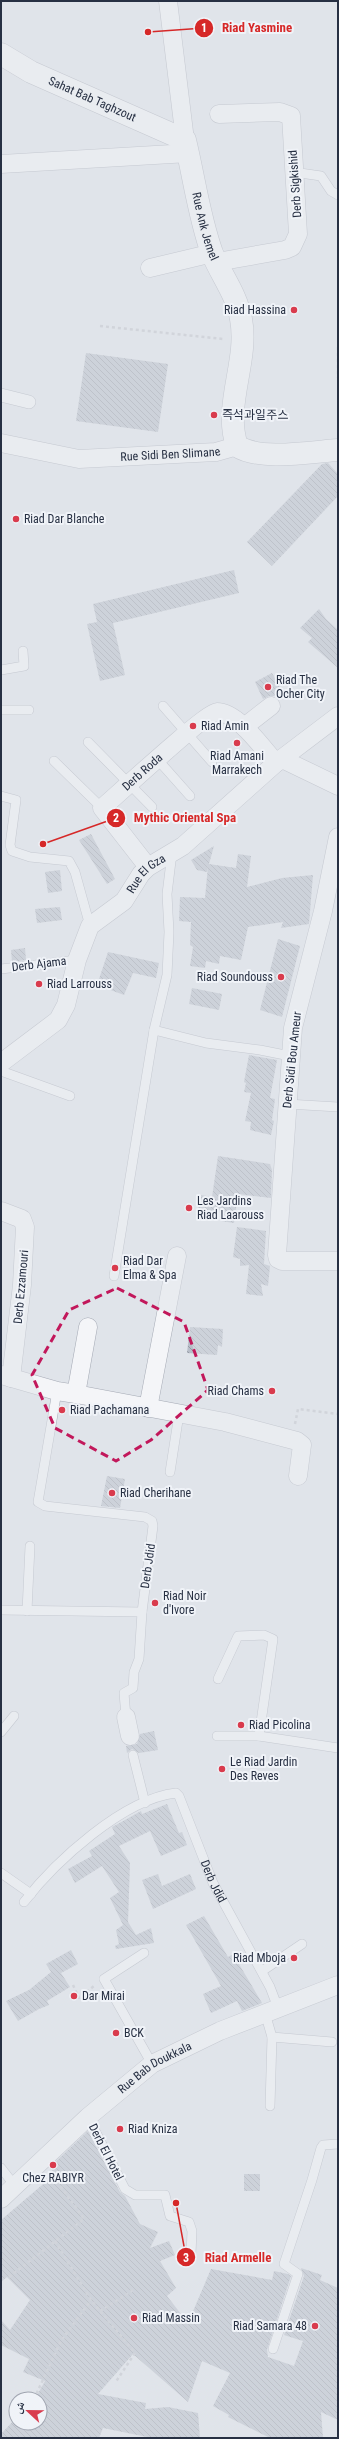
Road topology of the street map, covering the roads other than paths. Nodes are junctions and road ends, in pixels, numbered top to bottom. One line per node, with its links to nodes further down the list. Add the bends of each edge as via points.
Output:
1 (168, 1): 4 (street, Rue Ank Jemel)
2 (1, 54): 4 (street, Sahat Bab Taghzout, via 30,72)
3 (219, 114): 6 (street, Derb Sigkishid, via 287,113 292,121)
4 (187, 146): 5 (street); 8 (street, Rue Ank Jemel)
5 (1, 164)
6 (293, 172): 7 (lane, via 321,176 331,191); 8 (street, Derb Sigkishid, via 298,230 292,247)
7 (338, 195)
8 (215, 257): 9 (street); 13 (street, Rue Ank Jemel, via 240,310 243,341 232,421)
9 (150, 268)
10 (1, 395): 11 (street)
11 (29, 402)
12 (1, 443): 13 (street, Rue Sidi Ben Slimane, via 79,459 216,452)
13 (237, 446): 14 (street, Rue Sidi Ben Slimane, via 259,454)
14 (338, 450)
15 (23, 651): 16 (lane, via 24,666)
16 (1, 670)
17 (163, 706): 23 (lane)
18 (271, 706): 22 (street)
19 (1, 710): 20 (lane)
20 (29, 710)
21 (338, 716): 27 (street, Rue El Gza)
22 (244, 727): 23 (street, Derb Roda, via 232,718 216,712); 27 (street, Derb Roda)
23 (187, 733): 25 (street, Derb Roda); 28 (lane)
24 (88, 742): 29 (lane)
25 (158, 760): 29 (street, Derb Roda); 32 (lane)
26 (54, 761): 34 (lane)
27 (279, 761): 30 (street); 36 (street, Rue El Gza)
28 (212, 762)
29 (129, 783): 33 (lane); 34 (street, Derb Roda)
30 (338, 786)
31 (1, 796): 38 (lane, via 16,800 10,845 12,851 69,862 75,872)
32 (190, 796)
33 (152, 807)
34 (102, 808): 37 (street)
35 (338, 838): 42 (street, Derb Sidi Bou Ameur, via 323,911 295,1014)
36 (172, 853): 37 (street, Rue El Gza); 41 (lane, via 167,894 167,975)
37 (148, 867): 38 (street, Rue El Gza, via 124,901)
38 (90, 926): 39 (street)
39 (77, 960): 40 (lane, Derb Ajama); 43 (street, via 66,1005 58,1020)
40 (1, 969)
41 (154, 1030): 42 (lane, via 206,1043); 51 (lane)
42 (290, 1056): 46 (street, Derb Sidi Bou Ameur)
43 (1, 1063)
44 (1, 1071): 45 (lane)
45 (70, 1096)
46 (287, 1104): 47 (lane); 50 (street, Derb Sidi Bou Ameur, via 278,1259)
47 (338, 1106)
48 (1, 1211): 53 (street, Derb Ezzamouri, via 22,1219 25,1227 22,1285)
49 (177, 1256): 56 (street)
50 (338, 1261)
51 (114, 1276)
52 (88, 1327): 55 (street)
53 (6, 1377): 54 (street)
54 (56, 1391): 55 (street); 63 (lane, Derb Jdid, via 38,1502 45,1506 146,1517 152,1521)
55 (76, 1394): 56 (street)
56 (148, 1408): 57 (street)
57 (179, 1414): 58 (lane); 59 (street, via 225,1422 300,1442 302,1445)
58 (170, 1472)
59 (298, 1476)
60 (30, 1546): 62 (lane)
61 (1, 1610): 62 (lane)
62 (27, 1611): 63 (lane)
63 (142, 1612): 66 (lane, Derb Jdid, via 139,1659 134,1672 134,1686 123,1696)
64 (218, 1679): 70 (lane, via 238,1636 264,1635 273,1639)
65 (14, 1716): 67 (lane)
66 (126, 1717): 68 (street, Derb Jdid)
67 (1, 1732)
68 (130, 1736)
69 (217, 1736): 70 (lane)
70 (259, 1736): 71 (lane)
71 (338, 1748)
72 (133, 1754): 73 (lane)
73 (145, 1803): 75 (lane, via 119,1816 71,1851); 79 (lane, Derb Jdid, via 170,1794 176,1793 179,1796 214,1883)
74 (1, 1873): 75 (lane)
75 (31, 1894): 76 (lane)
76 (24, 1902)
77 (302, 1944): 79 (lane)
78 (144, 1953): 84 (lane, via 104,1979)
79 (262, 1971): 81 (lane, Derb Jdid)
80 (338, 1985): 81 (street, Rue Bab Doukkala)
81 (271, 2010): 82 (lane); 84 (street, Rue Bab Doukkala)
82 (272, 2037): 83 (lane); 85 (lane)
83 (332, 2042)
84 (152, 2064): 86 (street, Rue Bab Doukkala)
85 (270, 2106)
86 (88, 2117): 89 (street, Rue Bab Doukkala); 91 (lane, Derb El Hotel, via 125,2189 135,2195 165,2195 170,2216 189,2222 192,2231)
87 (338, 2144): 92 (lane, via 323,2145 320,2148 284,2264 298,2274)
88 (1, 2168): 89 (lane)
89 (15, 2186): 90 (street, Rue Bab Doukkala)
90 (1, 2199)
91 (191, 2254)
92 (273, 2349)

